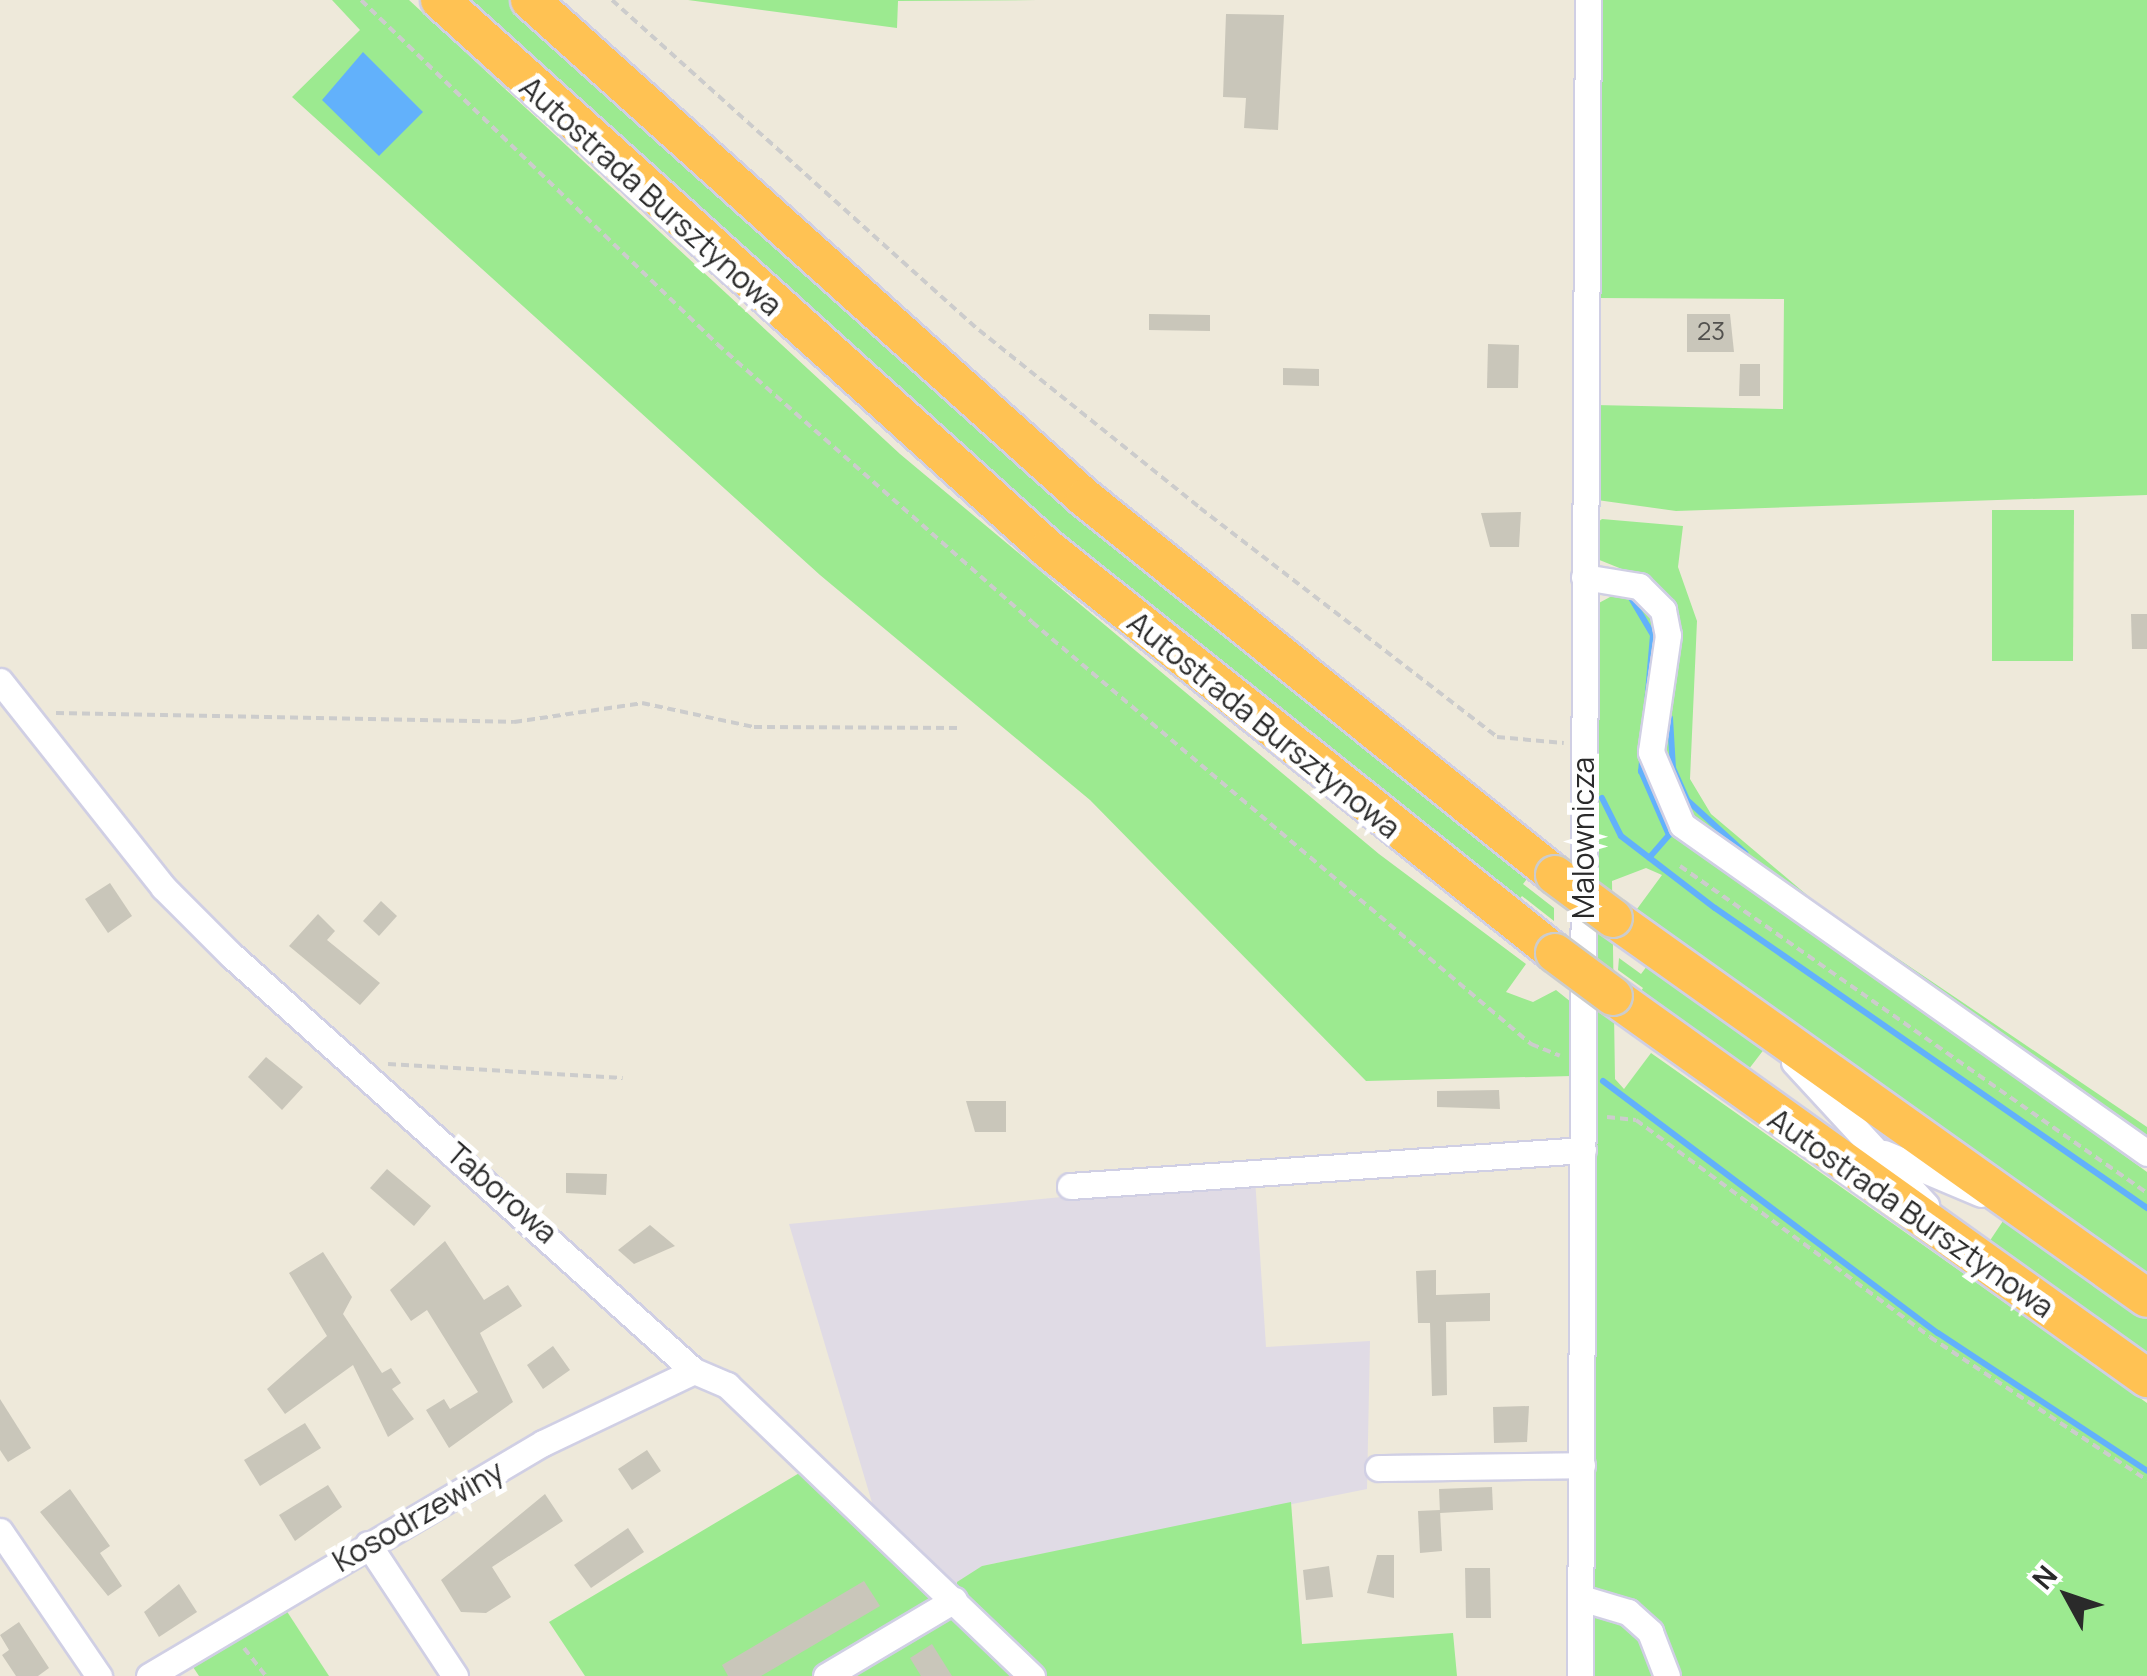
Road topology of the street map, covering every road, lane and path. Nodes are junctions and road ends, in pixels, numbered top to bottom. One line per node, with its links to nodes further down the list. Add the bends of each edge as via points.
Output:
1 (361, 0): 13 (path, via 717,344 1062,648 1531,1044)
2 (440, 0): 16 (highway, Autostrada Bursztynowa, bridge, via 1048,549)
3 (530, 0): 12 (highway, Autostrada Bursztynowa, bridge, via 1085,498 1556,875)
4 (612, 0): 10 (path, via 979,330 1285,575 1506,742)
5 (1588, 0): 6 (street, Malownicza)
6 (1584, 577): 10 (street, Malownicza); 20 (street, via 1639,586 1663,610 1668,635 1651,752 1682,825)
7 (0, 680): 8 (street, Taborowa)
8 (27, 712): 9 (path, via 514,722 642,703 754,727); 14 (street, Taborowa, via 163,886)
9 (962, 728)
10 (1583, 744): 13 (street, Malownicza)
11 (1680, 866): 22 (path)
12 (1771, 1037): 18 (street); 23 (highway, Autostrada Bursztynowa)
13 (1582, 1056): 17 (street, Malownicza)
14 (359, 1067): 15 (path); 26 (street, Taborowa)
15 (624, 1078)
16 (1733, 1087): 18 (street); 24 (highway, Autostrada Bursztynowa)
17 (1583, 1115): 19 (street, Malownicza); 30 (path, via 1636,1120 1930,1337)
18 (1872, 1148): 23 (street); 24 (street)
19 (1583, 1150): 21 (street); 28 (street, Malownicza)
20 (2147, 1153)
21 (1070, 1186)
22 (2147, 1193)
23 (2011, 1208): 25 (highway, Autostrada Bursztynowa)
24 (1977, 1260): 27 (highway, Autostrada Bursztynowa)
25 (2147, 1298)
26 (694, 1371): 32 (street, Kosodrzewiny, via 621,1400); 34 (street, Taborowa, via 727,1385)
27 (2147, 1378)
28 (1582, 1464): 29 (street); 33 (street, Malownicza)
29 (1378, 1468)
30 (2147, 1480)
31 (0, 1531): 36 (street)
32 (368, 1544): 35 (street, Kosodrzewiny); 39 (street)
33 (1581, 1598): 42 (street, Malownicza); 43 (street, via 1628,1612 1650,1632)
34 (954, 1600): 40 (street); 41 (street, Taborowa)
35 (230, 1628): 37 (street, Kosodrzewiny); 38 (path)
36 (98, 1676)
37 (149, 1676)
38 (266, 1676)
39 (455, 1676)
40 (826, 1676)
41 (1032, 1676)
42 (1580, 1676)
43 (1666, 1676)

